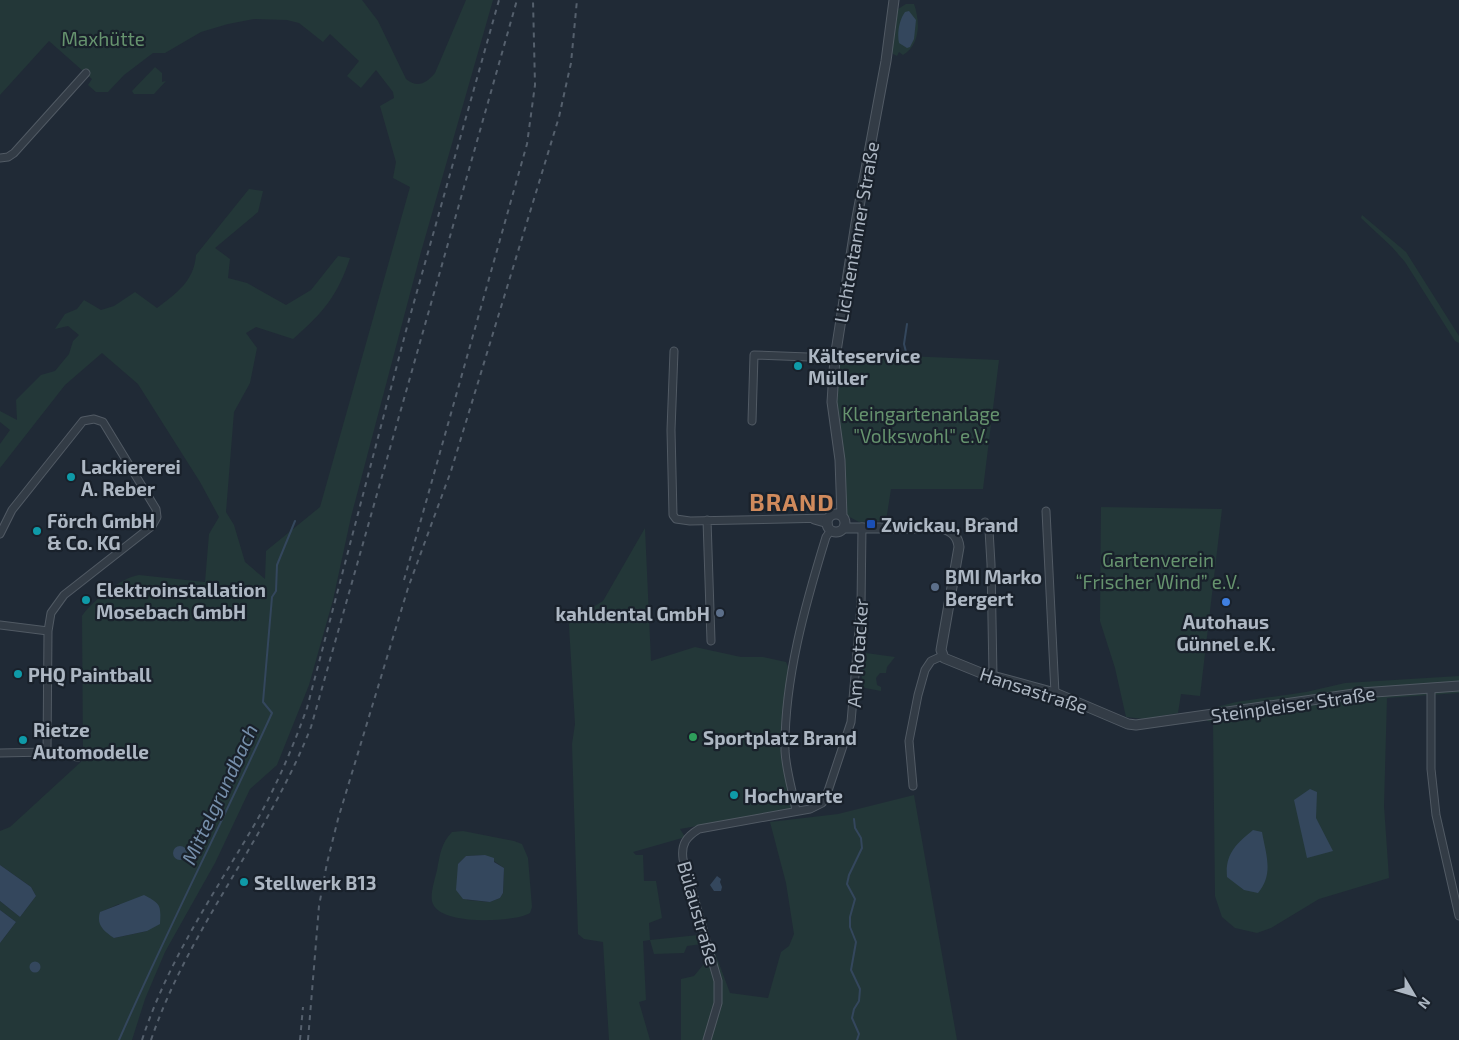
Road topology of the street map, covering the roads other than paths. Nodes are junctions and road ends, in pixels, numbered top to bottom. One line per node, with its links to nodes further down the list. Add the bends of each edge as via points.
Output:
1 (894, 0): 5 (street, Lichtentanner Straße)
2 (86, 73): 3 (street, via 14,153)
3 (0, 158)
4 (674, 351): 8 (street, via 671,430 673,516 684,521)
5 (835, 358): 6 (street, via 754,355); 9 (street, Lichtentanner Straße, via 832,402 840,460)
6 (752, 421)
7 (1046, 511): 20 (street)
8 (707, 520): 9 (street, via 812,519); 15 (street)
9 (836, 522): 11 (street); 27 (street, via 826,537 806,604 791,685 785,752)
10 (985, 522): 17 (street, via 991,564)
11 (862, 527): 16 (street, via 942,528 957,537 958,555); 26 (street, Am Rotacker, via 861,606 851,722)
12 (0, 534): 14 (street, via 12,510 83,421 94,419 103,422 156,509 156,517 152,526 64,596 51,613)
13 (0, 625): 14 (street)
14 (48, 631): 22 (street)
15 (710, 641)
16 (942, 656): 17 (street, Hansastraße, via 955,664); 25 (street, via 931,661 925,670 918,695 909,740)
17 (993, 676): 20 (street, Hansastraße)
18 (1459, 686): 19 (street, Steinpleiser Straße)
19 (1432, 689): 21 (street, Steinpleiser Straße, via 1361,693 1164,722); 28 (street, via 1431,769 1436,815)
20 (1055, 693): 21 (street, Hansastraße)
21 (1128, 724)
22 (47, 752): 23 (street); 24 (street)
23 (0, 753)
24 (78, 757)
25 (913, 786)
26 (822, 803): 27 (street, Bülaustraße)
27 (796, 811): 29 (street, Bülaustraße, via 699,829 683,843 683,859 718,980 718,1003)
28 (1459, 916)
29 (708, 1040)

